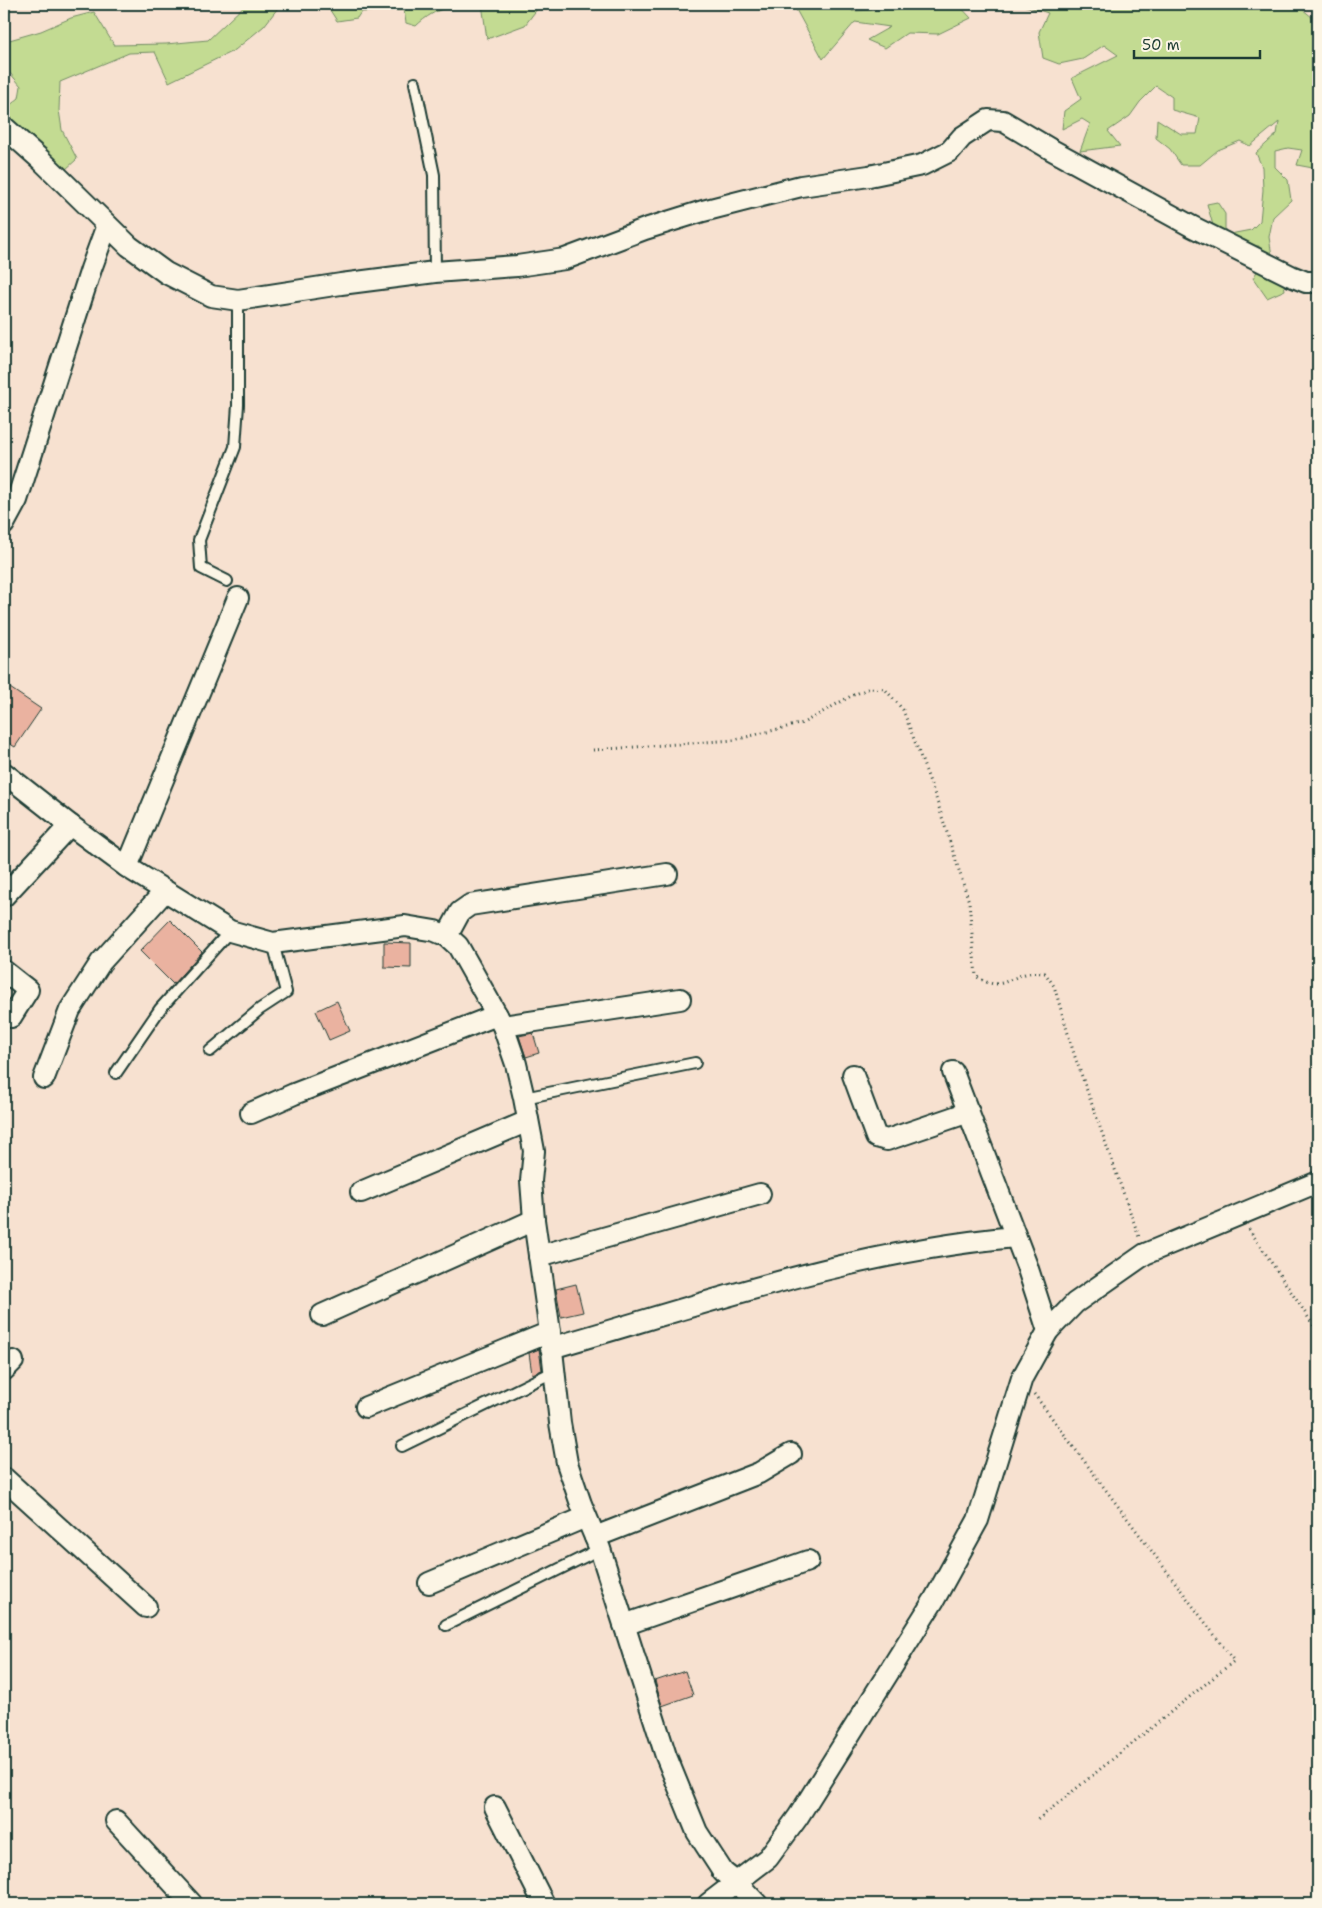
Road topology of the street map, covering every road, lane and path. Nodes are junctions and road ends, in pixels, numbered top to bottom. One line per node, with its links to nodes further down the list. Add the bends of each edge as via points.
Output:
1 (415, 83): 4 (lane, via 434,175)
2 (4, 127): 3 (street)
3 (108, 225): 6 (street, via 129,246 166,273 211,296); 7 (street, via 17,500)
4 (435, 272): 5 (street, via 564,259 712,209 801,186 922,165 950,151 962,137 988,120 1003,121 1191,226 1291,276 1306,282); 6 (street)
5 (1318, 282)
6 (238, 300): 8 (lane, via 235,448 199,540 201,568)
7 (4, 524)
8 (227, 581)
9 (238, 598): 13 (street)
10 (593, 750): 40 (path, via 734,740 803,723 870,688 885,689 903,710 939,807 969,902 976,976 987,983 1002,984 1030,972 1045,973 1054,986 1074,1054)
11 (4, 773): 12 (street)
12 (70, 825): 13 (street); 16 (street)
13 (127, 867): 15 (street)
14 (667, 874): 18 (street, via 470,906 460,912)
15 (165, 891): 17 (street); 29 (street, via 101,962 70,1010)
16 (4, 896)
17 (230, 931): 19 (street); 27 (lane, via 160,1010)
18 (447, 936): 19 (street, via 435,930 406,926); 23 (street, via 458,946)
19 (273, 943): 24 (lane, via 286,992)
20 (4, 971): 22 (street, via 28,990)
21 (680, 999): 23 (street)
22 (11, 1017)
23 (500, 1021): 30 (street); 32 (street, via 294,1094)
24 (210, 1050)
25 (695, 1064): 30 (lane)
26 (953, 1072): 31 (street)
27 (116, 1073)
28 (853, 1075): 31 (street, via 876,1137 887,1140)
29 (44, 1078)
30 (524, 1098): 33 (street)
31 (969, 1112): 39 (street)
32 (251, 1114)
33 (528, 1121): 35 (street); 38 (street, via 534,1151 531,1181)
34 (1318, 1182): 37 (street)
35 (361, 1192)
36 (760, 1194): 41 (street)
37 (1239, 1214): 40 (street); 44 (path)
38 (534, 1220): 41 (street); 42 (street)
39 (1015, 1237): 43 (street); 45 (street, via 967,1241 875,1258 717,1298 652,1319)
40 (1145, 1254): 43 (street, via 1075,1303)
41 (539, 1256): 45 (street)
42 (322, 1315)
43 (1048, 1331): 47 (street)
44 (1318, 1332)
45 (550, 1340): 46 (street); 48 (street)
46 (554, 1372): 49 (lane); 52 (street, via 567,1463)
47 (1022, 1378): 61 (path, via 1234,1661); 62 (street, via 978,1520 934,1600 798,1817 768,1858)
48 (366, 1407)
49 (402, 1446)
50 (791, 1454): 53 (street, via 759,1474)
51 (4, 1478): 56 (street)
52 (586, 1517): 53 (street); 55 (street)
53 (597, 1543): 57 (lane); 58 (street)
54 (808, 1561): 58 (street)
55 (429, 1583)
56 (146, 1607)
57 (446, 1625)
58 (624, 1626): 62 (street, via 666,1756 698,1832 715,1862)
59 (496, 1807): 64 (street)
60 (116, 1821): 63 (street)
61 (1036, 1821)
62 (737, 1883): 65 (street); 66 (street)
63 (192, 1904)
64 (544, 1904)
65 (708, 1904)
66 (757, 1904)

